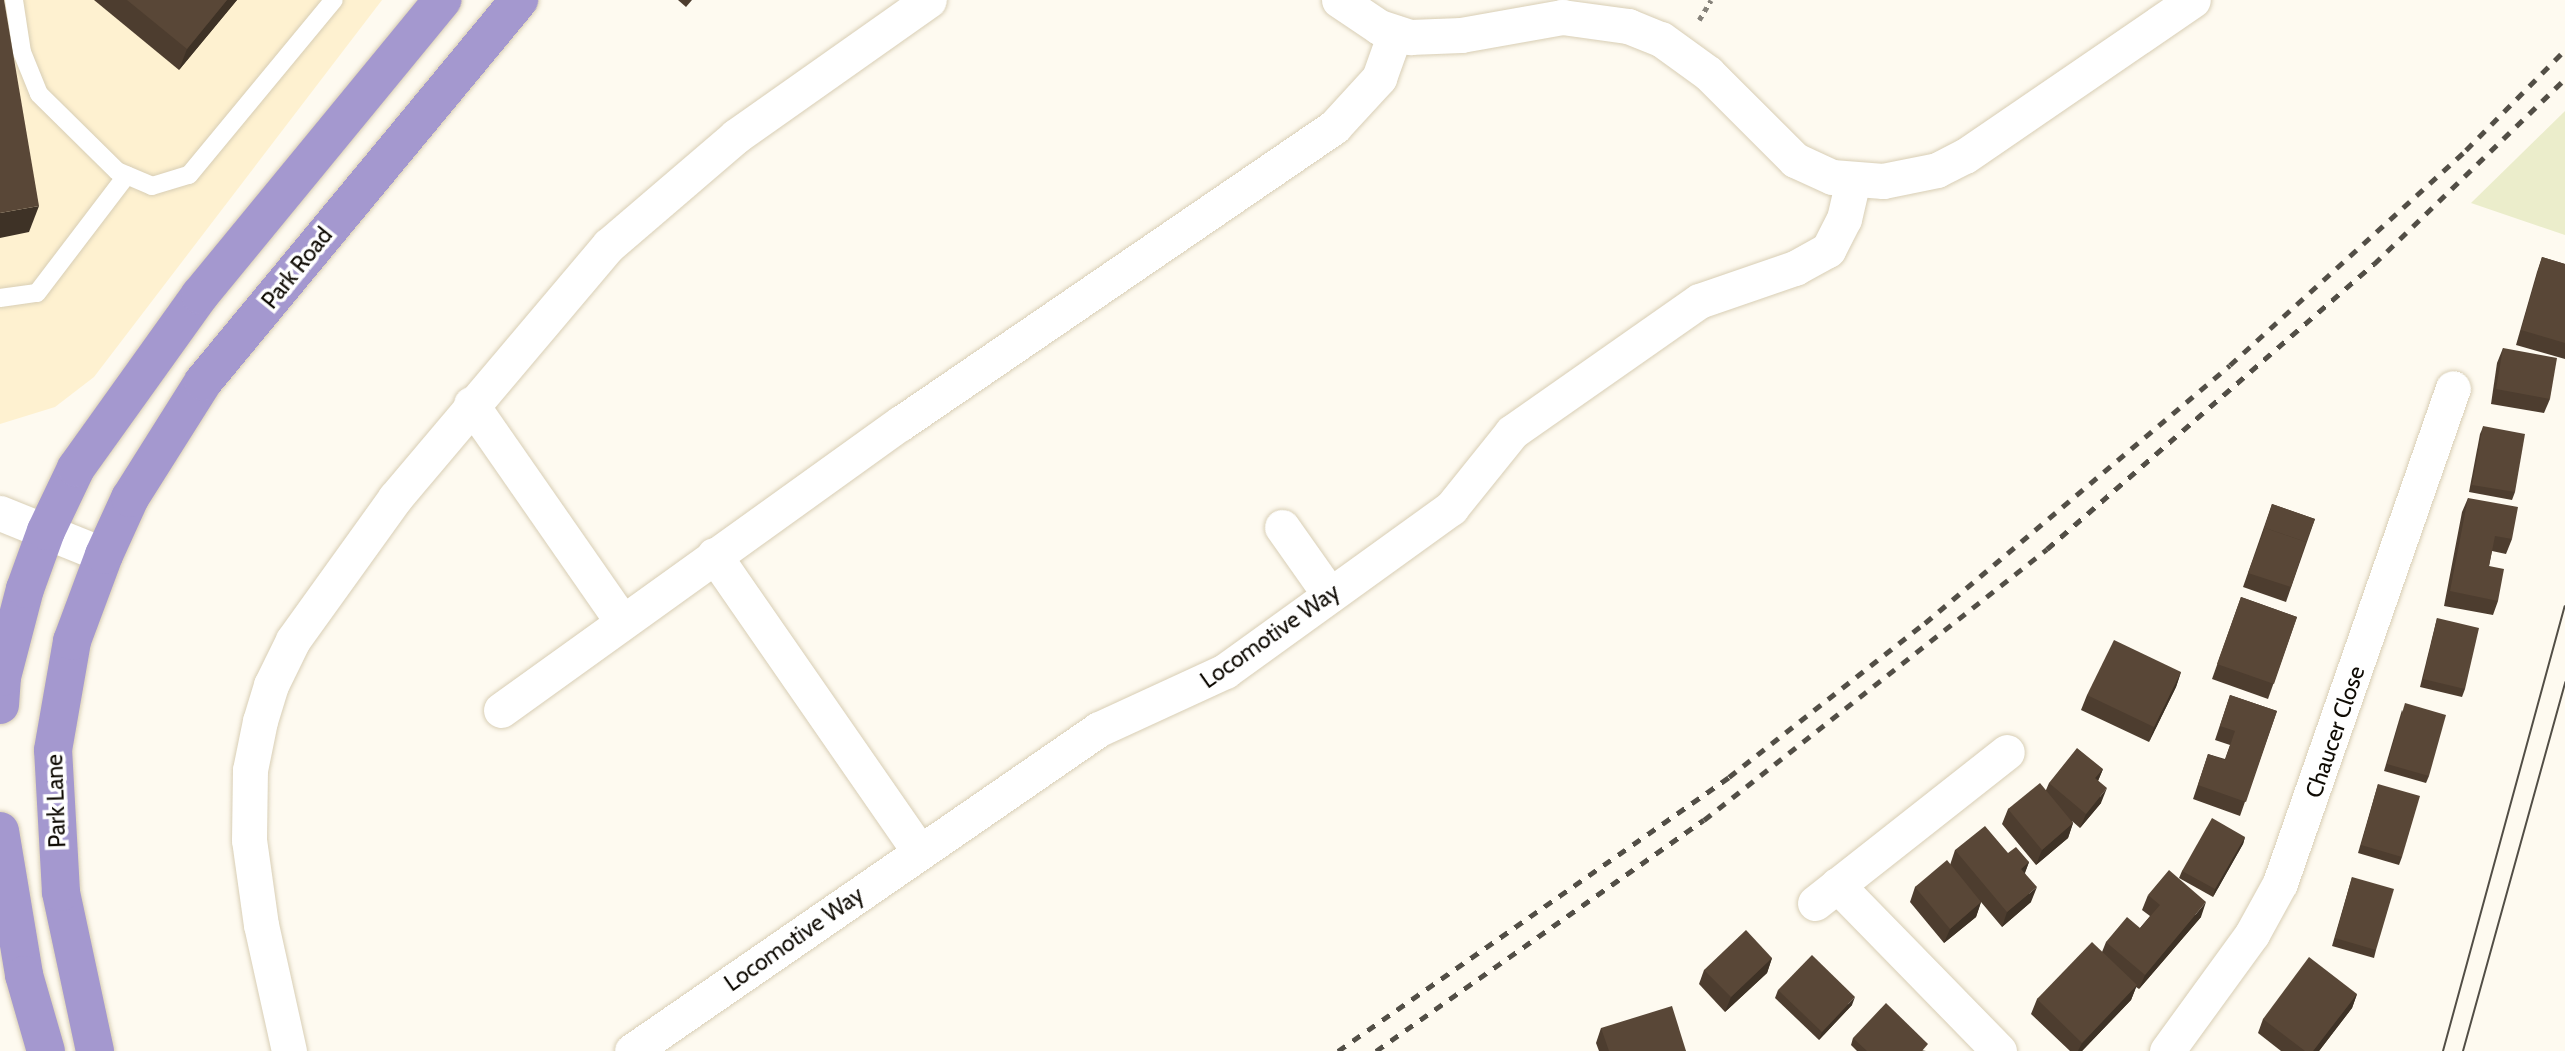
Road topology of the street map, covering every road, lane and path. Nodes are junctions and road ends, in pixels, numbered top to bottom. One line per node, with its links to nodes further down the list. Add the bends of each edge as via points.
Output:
1 (14, 0): 9 (lane, via 22,52 39,94 117,171)
2 (442, 0): 16 (highway, via 200,295 76,468)
3 (519, 0): 17 (highway, Park Road, via 203,382 137,486)
4 (929, 0): 13 (street, via 792,94 670,189 609,245)
5 (1339, 0): 8 (street, via 1358,16)
6 (2193, 0): 10 (street, via 1965,156 1915,177)
7 (327, 3): 9 (lane, via 189,175 152,186)
8 (1395, 33): 10 (street, via 1461,35 1562,17 1628,26 1661,39 1708,73 1795,160 1813,170); 18 (street, via 1379,78 1334,127)
9 (127, 175): 11 (lane, via 37,293)
10 (1853, 180): 19 (street, Locomotive Way, via 1844,219 1828,250 1795,268 1699,301 1512,432 1451,508)
11 (0, 298)
12 (2453, 388): 31 (street, Chaucer Close, via 2280,883 2252,934)
13 (471, 404): 20 (street); 28 (street, via 395,498 293,640 260,721 250,770 249,840 261,925)
14 (0, 513): 16 (street)
15 (1282, 527): 19 (street)
16 (46, 531): 17 (street); 21 (highway, via 13,630)
17 (104, 555): 27 (highway, Park Lane, via 72,641 53,750 61,892)
18 (714, 555): 20 (street); 25 (street)
19 (1330, 595): 25 (street, Locomotive Way, via 1208,682 1099,729)
20 (622, 621): 22 (street)
21 (0, 705)
22 (500, 710)
23 (2007, 752): 30 (street, via 1826,894)
24 (0, 831): 26 (highway, via 24,975)
25 (920, 852): 29 (street, Locomotive Way)
26 (46, 1051)
27 (95, 1051)
28 (289, 1051)
29 (632, 1051)
30 (1998, 1051)
31 (2167, 1051)

